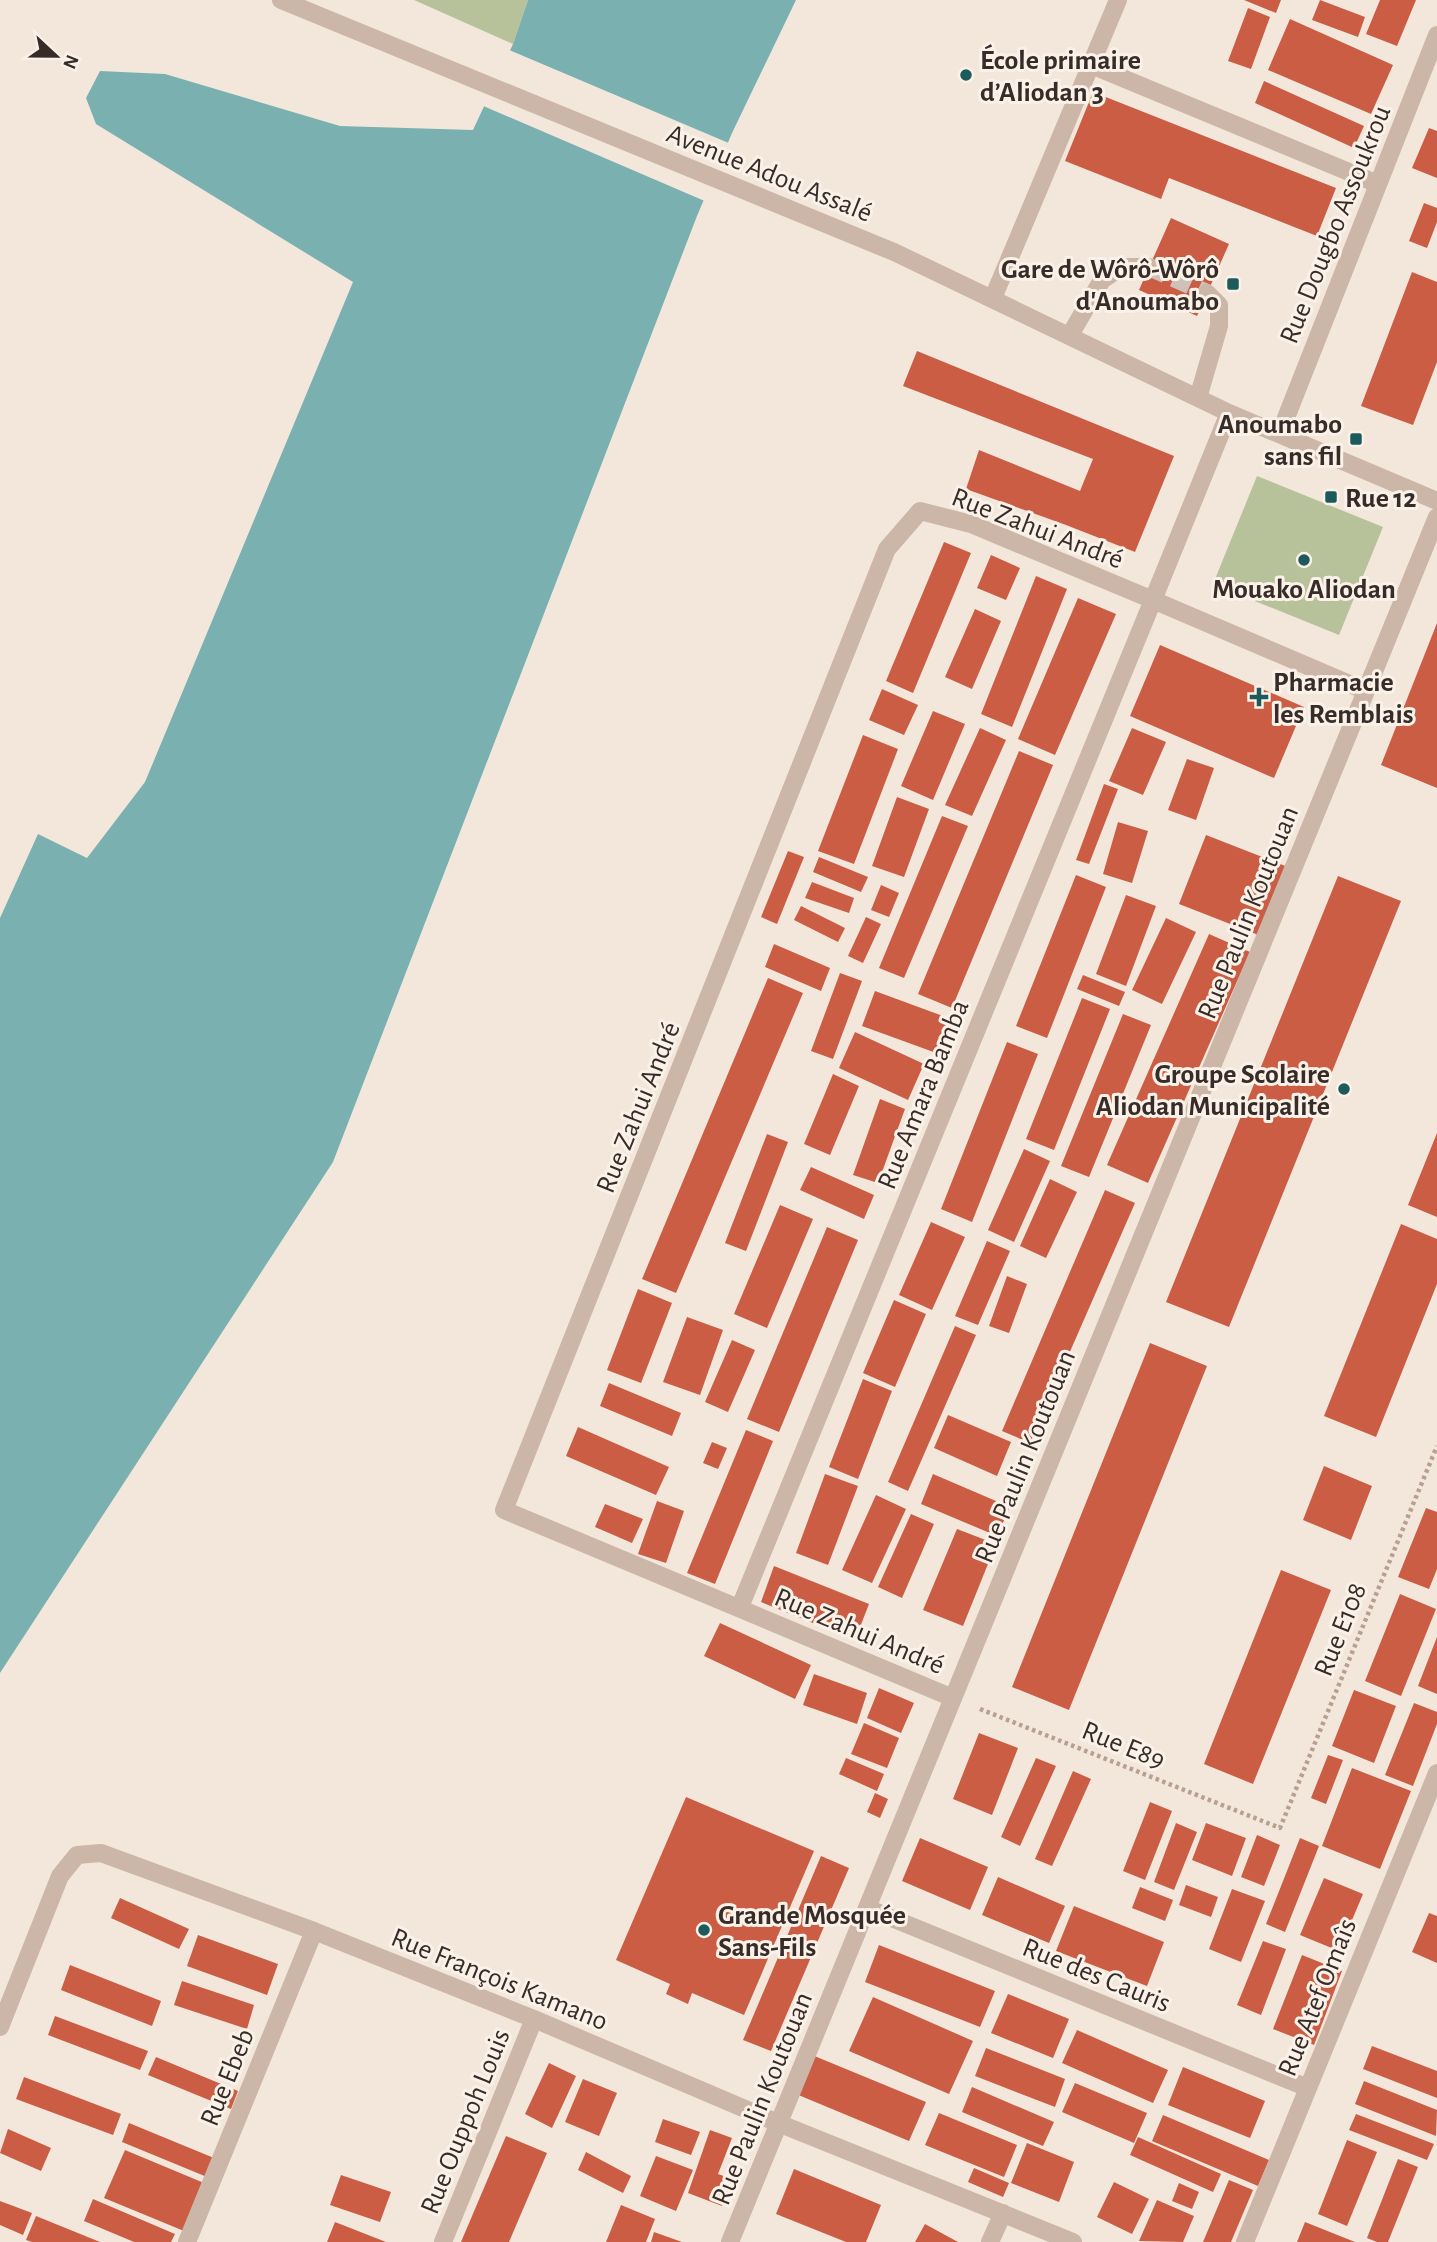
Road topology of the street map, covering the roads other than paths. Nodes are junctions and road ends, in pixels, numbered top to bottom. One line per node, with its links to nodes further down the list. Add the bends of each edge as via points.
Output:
1 (281, 0): 8 (street, Avenue Adou Assalé, via 894,252)
2 (1118, 0): 4 (street)
3 (1437, 35): 5 (street, Rue Dougbo Assoukrou)
4 (1091, 65): 5 (street); 8 (street)
5 (1378, 184): 12 (street, Rue Dougbo Assoukrou)
6 (1149, 267): 9 (street, via 1122,267 1102,280)
7 (1207, 293): 10 (street, via 1219,305 1219,326)
8 (993, 298): 9 (street, Avenue Adou Assalé)
9 (1070, 335): 10 (street, Avenue Adou Assalé)
10 (1198, 398): 11 (street, Avenue Adou Assalé)
11 (1229, 413): 12 (street, Avenue Adou Assalé); 15 (street, Rue Amara Bamba)
12 (1280, 433): 13 (street, Avenue Adou Assalé)
13 (1437, 501)
14 (1437, 517): 16 (street, Rue Paulin Koutouan)
15 (1153, 600): 16 (street); 17 (street, Rue Amara Bamba); 17 (street, Rue Zahui André, via 971,524 920,511 887,549 504,1510)
16 (1366, 691): 18 (street, Rue Paulin Koutouan)
17 (740, 1607): 18 (street, Rue Zahui André)
18 (953, 1698): 20 (street, Rue Paulin Koutouan)
19 (1437, 1773): 24 (street, Rue Atef Omaîs)
20 (867, 1908): 24 (street, Rue des Cauris); 25 (street, Rue Paulin Koutouan)
21 (314, 1931): 22 (street, Rue François Kamano); 23 (street, Rue François Kamano, via 101,1853 77,1855 60,1876); 27 (street, Rue Ebeb)
22 (534, 2020): 25 (street, Rue François Kamano); 28 (street, Rue Ouppoh Louis)
23 (0, 2027)
24 (1308, 2088): 32 (street, Rue Atef Omaîs)
25 (778, 2123): 26 (street, Rue François Kamano); 29 (street, Rue Paulin Koutouan)
26 (1003, 2213): 30 (street); 31 (street, Rue François Kamano)
27 (187, 2242)
28 (443, 2242)
29 (730, 2242)
30 (990, 2242)
31 (1073, 2242)
32 (1245, 2242)

